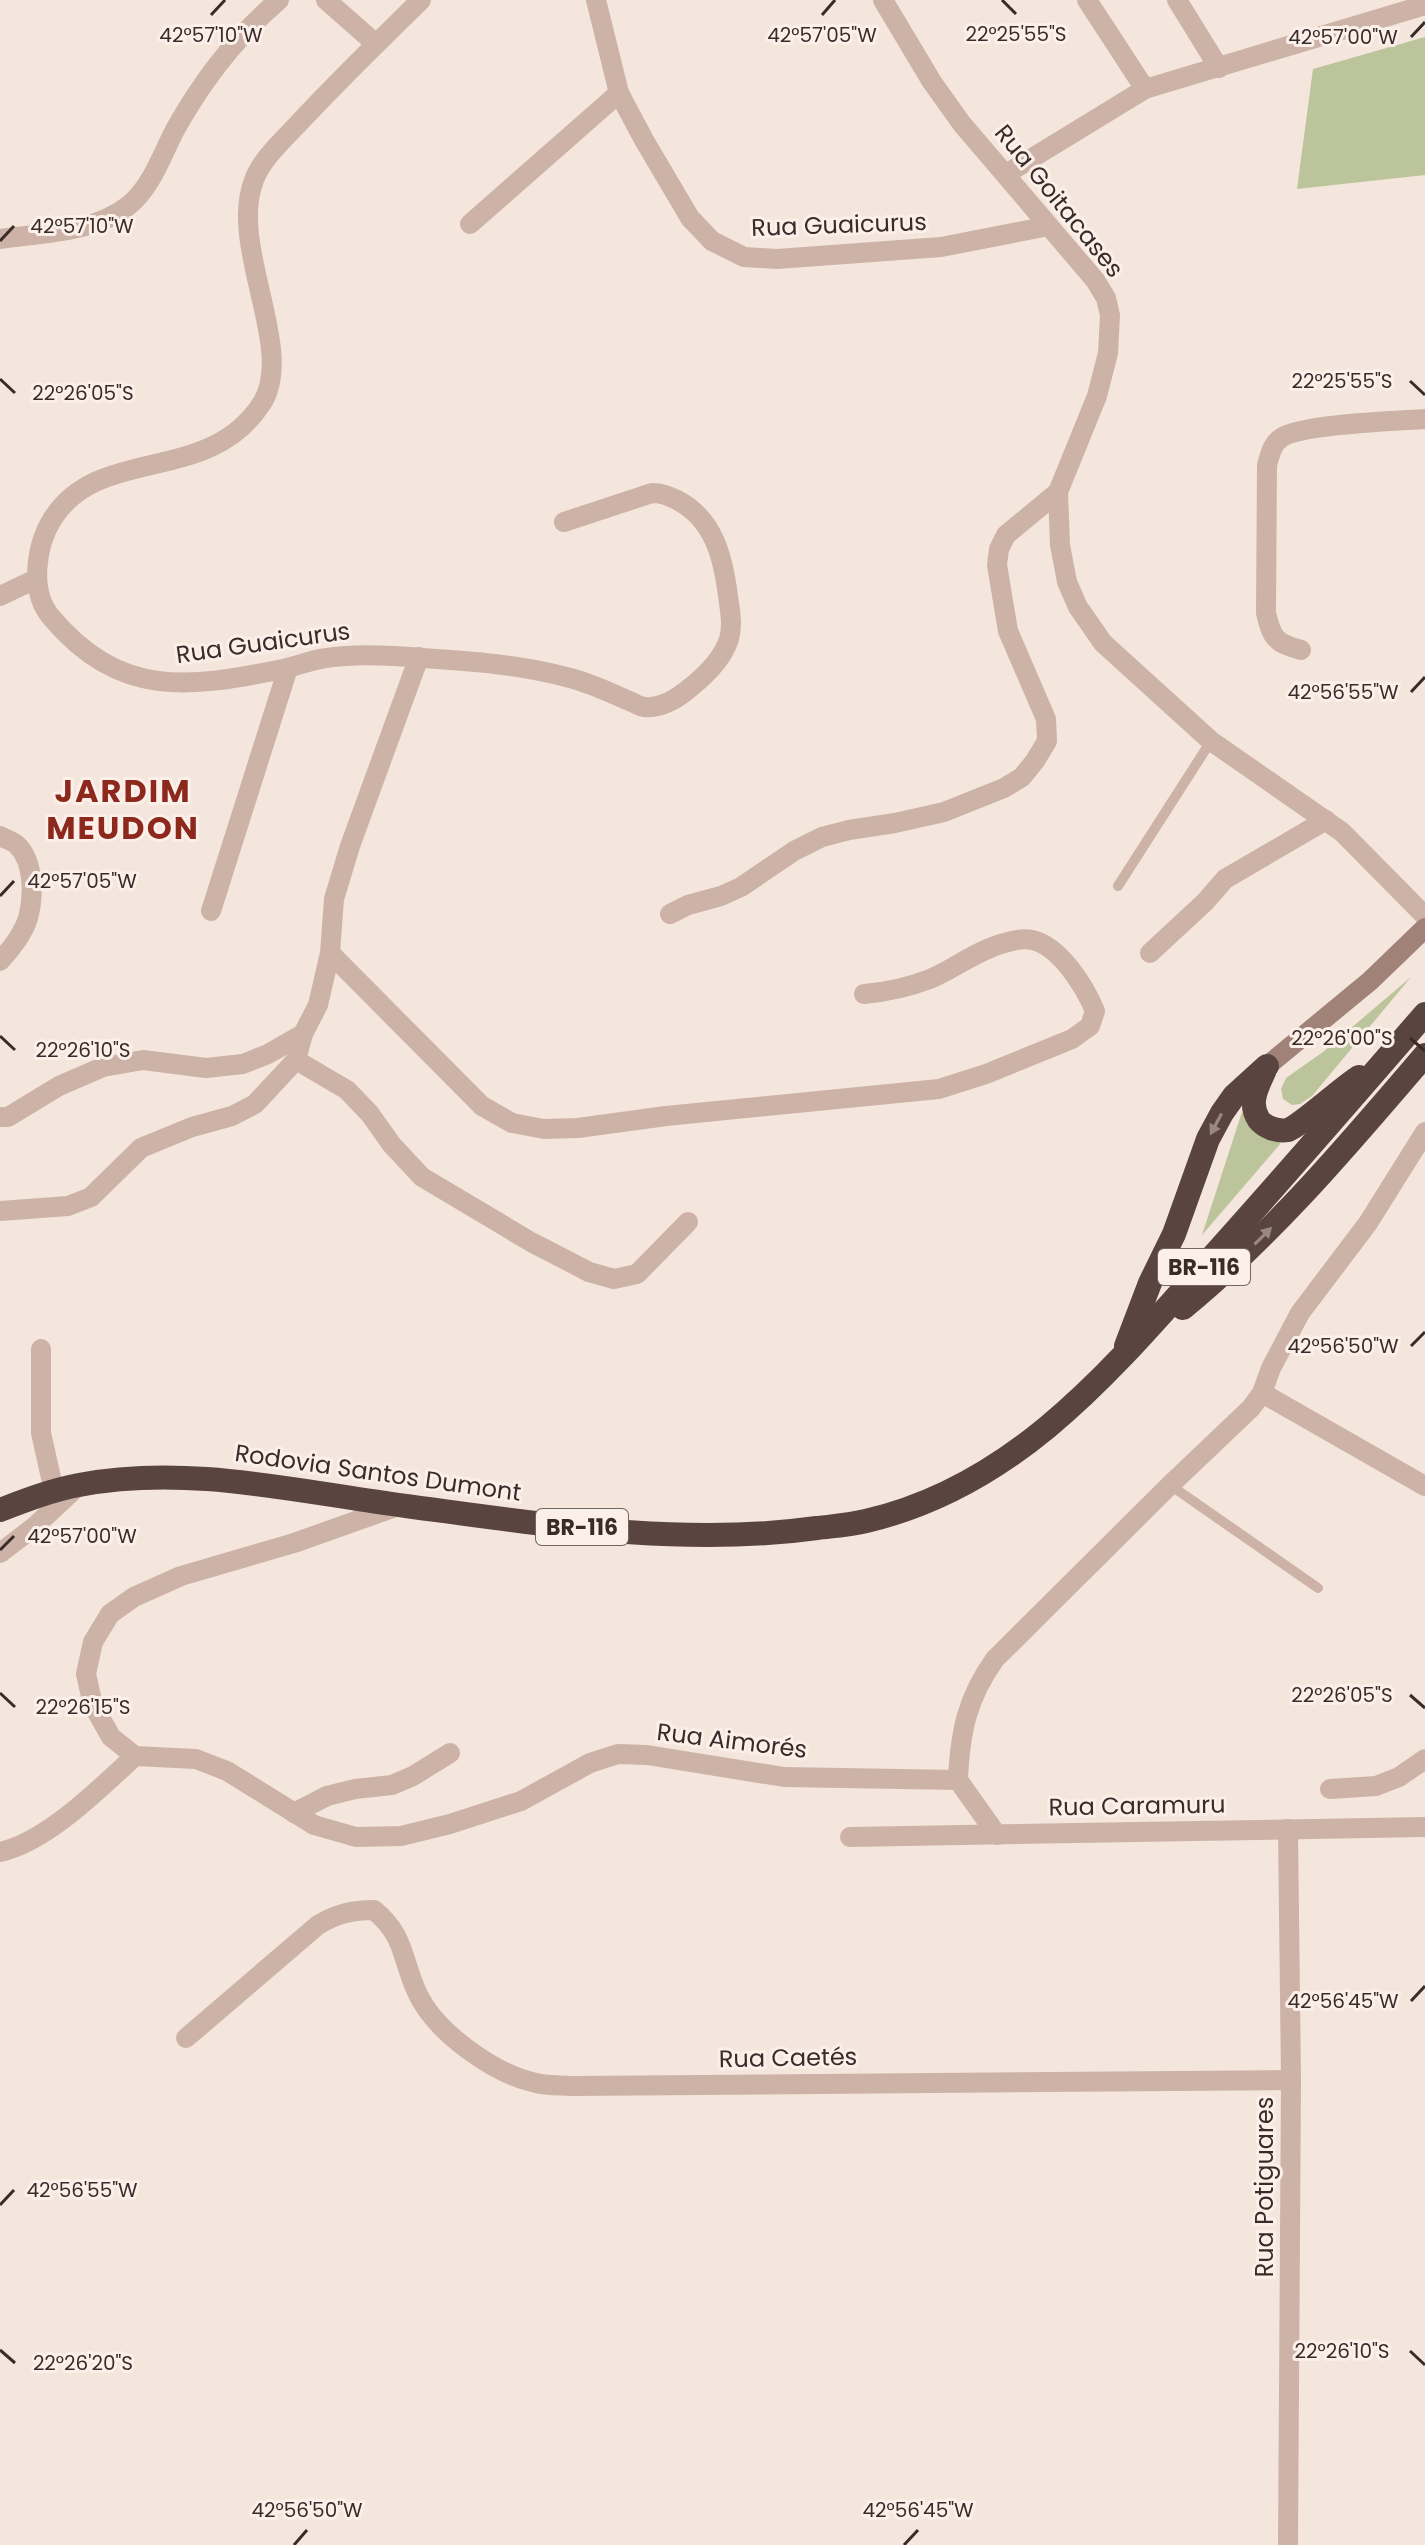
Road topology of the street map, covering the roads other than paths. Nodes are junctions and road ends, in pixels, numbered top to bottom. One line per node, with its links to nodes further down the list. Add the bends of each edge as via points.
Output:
1 (279, 0): 16 (street, via 242,35 197,93 146,187 129,206 78,229)
2 (326, 0): 9 (street)
3 (421, 0): 9 (street)
4 (596, 0): 12 (street, Rua Guaicurus)
5 (883, 0): 13 (street, Rua Goitacases, via 932,82)
6 (1087, 0): 11 (street)
7 (1177, 0): 10 (street)
8 (1425, 5): 10 (street)
9 (376, 44): 20 (street, via 255,176 247,205 249,237 273,369 268,393 253,417 230,438 201,452 84,487 49,525)
10 (1219, 68): 11 (street)
11 (1145, 89): 13 (street)
12 (619, 93): 14 (street); 15 (street, Rua Guaicurus, via 690,218 712,241 744,257 941,247)
13 (1006, 174): 15 (street, Rua Goitacases)
14 (470, 224)
15 (1049, 226): 18 (street, Rua Goitacases, via 1095,280 1110,315 1108,353 1097,396)
16 (0, 239)
17 (1425, 419): 22 (street, via 1306,429 1285,435 1271,450 1266,613 1281,644)
18 (1058, 492): 25 (street, Rua Goitacases, via 1060,545 1078,607 1103,643); 30 (street, via 1006,535 999,549 1008,631 1046,719 1047,741 1022,777 944,812 822,837 741,887)
19 (564, 522): 23 (street, Rua Guaicurus, via 652,493 687,505 707,524 725,574 731,624 728,643 712,668 675,700 644,707 575,679 536,670)
20 (36, 579): 21 (street); 24 (street, Rua Guaicurus, via 46,612 74,642 139,680 185,684)
21 (0, 596)
22 (1301, 650)
23 (419, 657): 24 (street, Rua Guaicurus, via 324,658); 33 (street, via 346,859 334,899)
24 (288, 668): 29 (street)
25 (1211, 741): 26 (street, Rua Goitacases); 28 (lane)
26 (1326, 820): 31 (street, Rua Goitacases); 34 (street, via 1225,879)
27 (0, 836): 35 (street, via 16,844 28,860 31,883 27,919)
28 (1118, 886)
29 (211, 911)
30 (670, 914)
31 (1425, 916)
32 (1425, 928): 42 (main road)
33 (330, 953): 36 (street, via 482,1106 512,1123 544,1129 939,1089 1082,1033 1095,1011 1065,962 1032,940 999,944 931,979); 38 (street, via 318,1005)
34 (1150, 953)
35 (0, 961)
36 (864, 994)
37 (1425, 1014): 41 (highway, BR-116)
38 (303, 1034): 40 (street); 43 (street, via 243,1064 206,1068 143,1060 103,1067)
39 (1425, 1055): 48 (highway, one-way to 39, via 1232,1268 1282,1218)
40 (296, 1060): 45 (street, via 255,1104 141,1148 91,1197 68,1206); 46 (street, via 347,1090 422,1177 589,1272 614,1279 637,1274)
41 (1383, 1063): 42 (highway, via 1287,1130 1265,1126 1256,1116 1254,1100); 48 (highway, Rodovia Santos Dumont / BR-116)
42 (1267, 1066): 48 (highway, one-way to 48, via 1234,1096 1208,1139)
43 (0, 1117)
44 (1425, 1132): 49 (street, via 1368,1223 1300,1313)
45 (0, 1211)
46 (688, 1222)
47 (41, 1349): 53 (street, via 41,1433)
48 (1120, 1361): 54 (highway, Rodovia Santos Dumont / BR-116, via 1037,1438 997,1466 912,1507 865,1521 733,1536 614,1531)
49 (1262, 1393): 51 (street); 52 (street)
50 (80, 1485): 53 (highway, Rodovia Santos Dumont / BR-116); 54 (highway, Rodovia Santos Dumont / BR-116, via 219,1479); 56 (street)
51 (1170, 1485): 57 (lane); 61 (street, via 995,1659 969,1706)
52 (1425, 1486)
53 (54, 1491): 55 (highway, Rodovia Santos Dumont / BR-116)
54 (401, 1505): 59 (street, via 181,1576 110,1614 93,1642 86,1674 93,1705 111,1737)
55 (0, 1510)
56 (0, 1553)
57 (1318, 1588)
58 (450, 1753): 63 (street, via 392,1785 327,1796)
59 (135, 1756): 63 (street, Rua Aimorés, via 196,1759 227,1771); 68 (street, via 76,1809)
60 (1425, 1759): 62 (street, via 1376,1786)
61 (958, 1780): 63 (street, Rua Aimorés, via 784,1777 618,1754 590,1763 521,1801 401,1836 356,1837); 66 (street)
62 (1330, 1789)
63 (294, 1813)
64 (1425, 1827): 65 (street, Rua Caramuru)
65 (1288, 1829): 66 (street, Rua Caramuru); 70 (street, Rua Potiguares)
66 (997, 1835): 67 (street, Rua Caramuru)
67 (850, 1837)
68 (0, 1852)
69 (186, 2038): 70 (street, Rua Caetés, via 318,1925 354,1910 374,1910 390,1923 418,1996 448,2034 496,2069 537,2083)
70 (1291, 2080): 71 (street, Rua Potiguares)
71 (1288, 2545)

